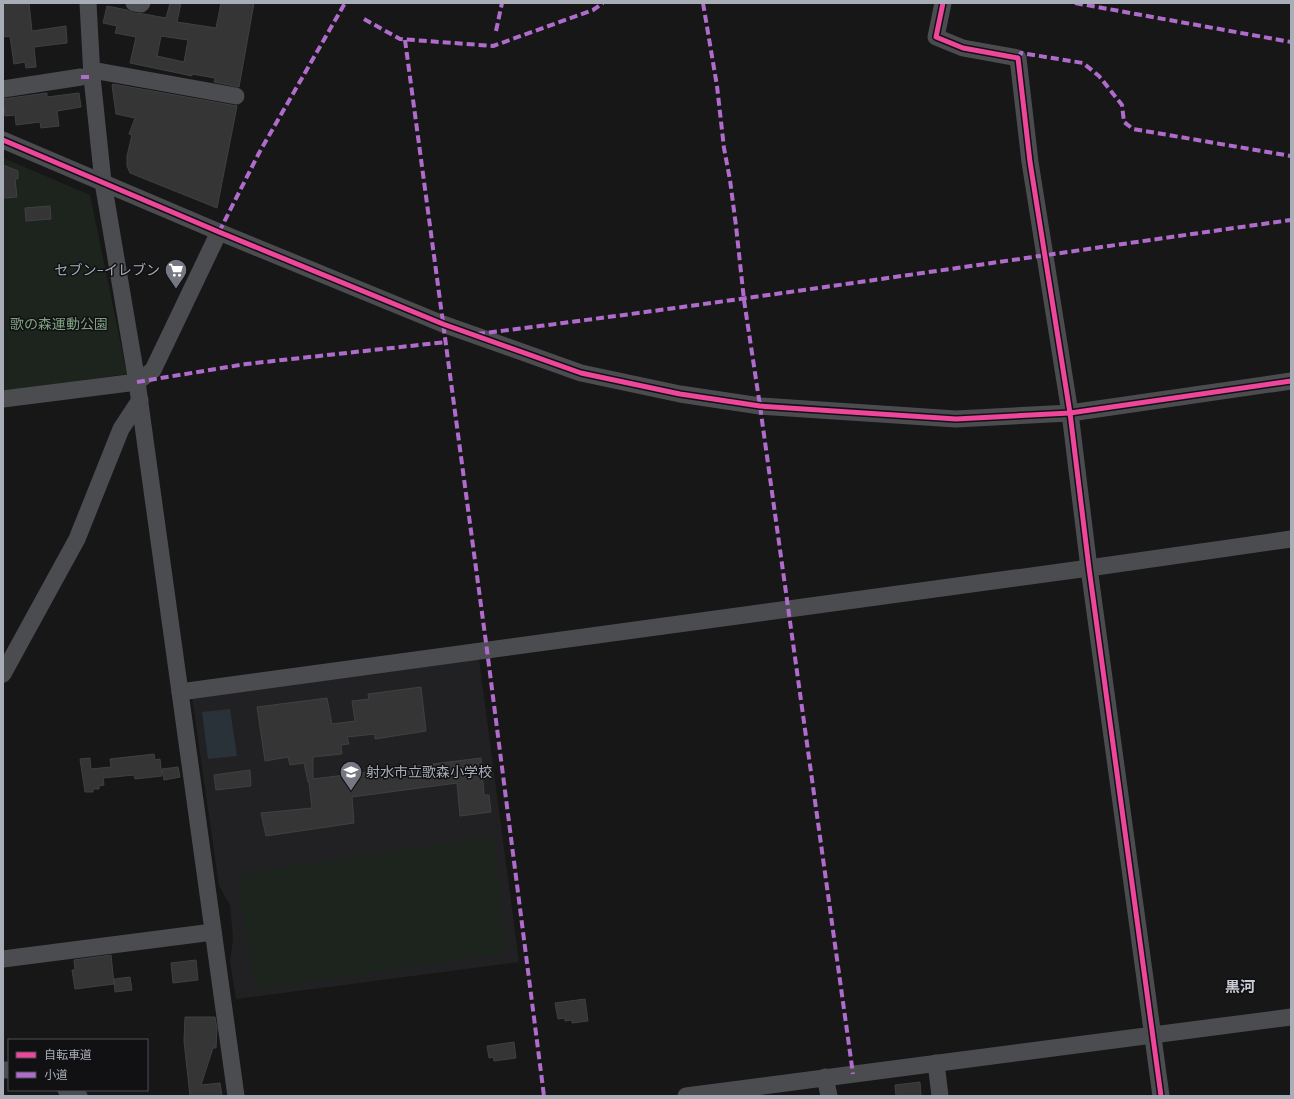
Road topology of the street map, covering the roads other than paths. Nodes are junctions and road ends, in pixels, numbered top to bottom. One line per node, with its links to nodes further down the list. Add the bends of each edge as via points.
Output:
1 (88, 3): 5 (street)
2 (134, 3): 3 (street)
3 (142, 3)
4 (943, 3): 15 (street, via 936,37 963,48 1018,58 1030,162)
5 (86, 74): 6 (street); 7 (street); 9 (street)
6 (3, 89)
7 (236, 96)
8 (3, 140): 9 (street)
9 (103, 182): 10 (street); 12 (street)
10 (219, 232): 12 (street, via 153,370); 15 (street, via 443,324 581,373 680,394 760,406 956,419)
11 (1291, 381): 15 (street)
12 (137, 382): 13 (street); 14 (street)
13 (3, 400)
14 (140, 400): 18 (street, via 121,429 77,539); 19 (street)
15 (1070, 413): 17 (street)
16 (1291, 538): 17 (street)
17 (1089, 568): 19 (street); 23 (street)
18 (3, 674)
19 (180, 692): 20 (street)
20 (213, 932): 21 (street); 28 (street)
21 (3, 959)
22 (1291, 1017): 23 (street)
23 (1153, 1034): 24 (street); 32 (street)
24 (936, 1063): 25 (street); 31 (street)
25 (825, 1077): 29 (street); 30 (street)
26 (68, 1091): 27 (street)
27 (79, 1096)
28 (236, 1096)
29 (686, 1096)
30 (829, 1096)
31 (940, 1096)
32 (1162, 1096)

